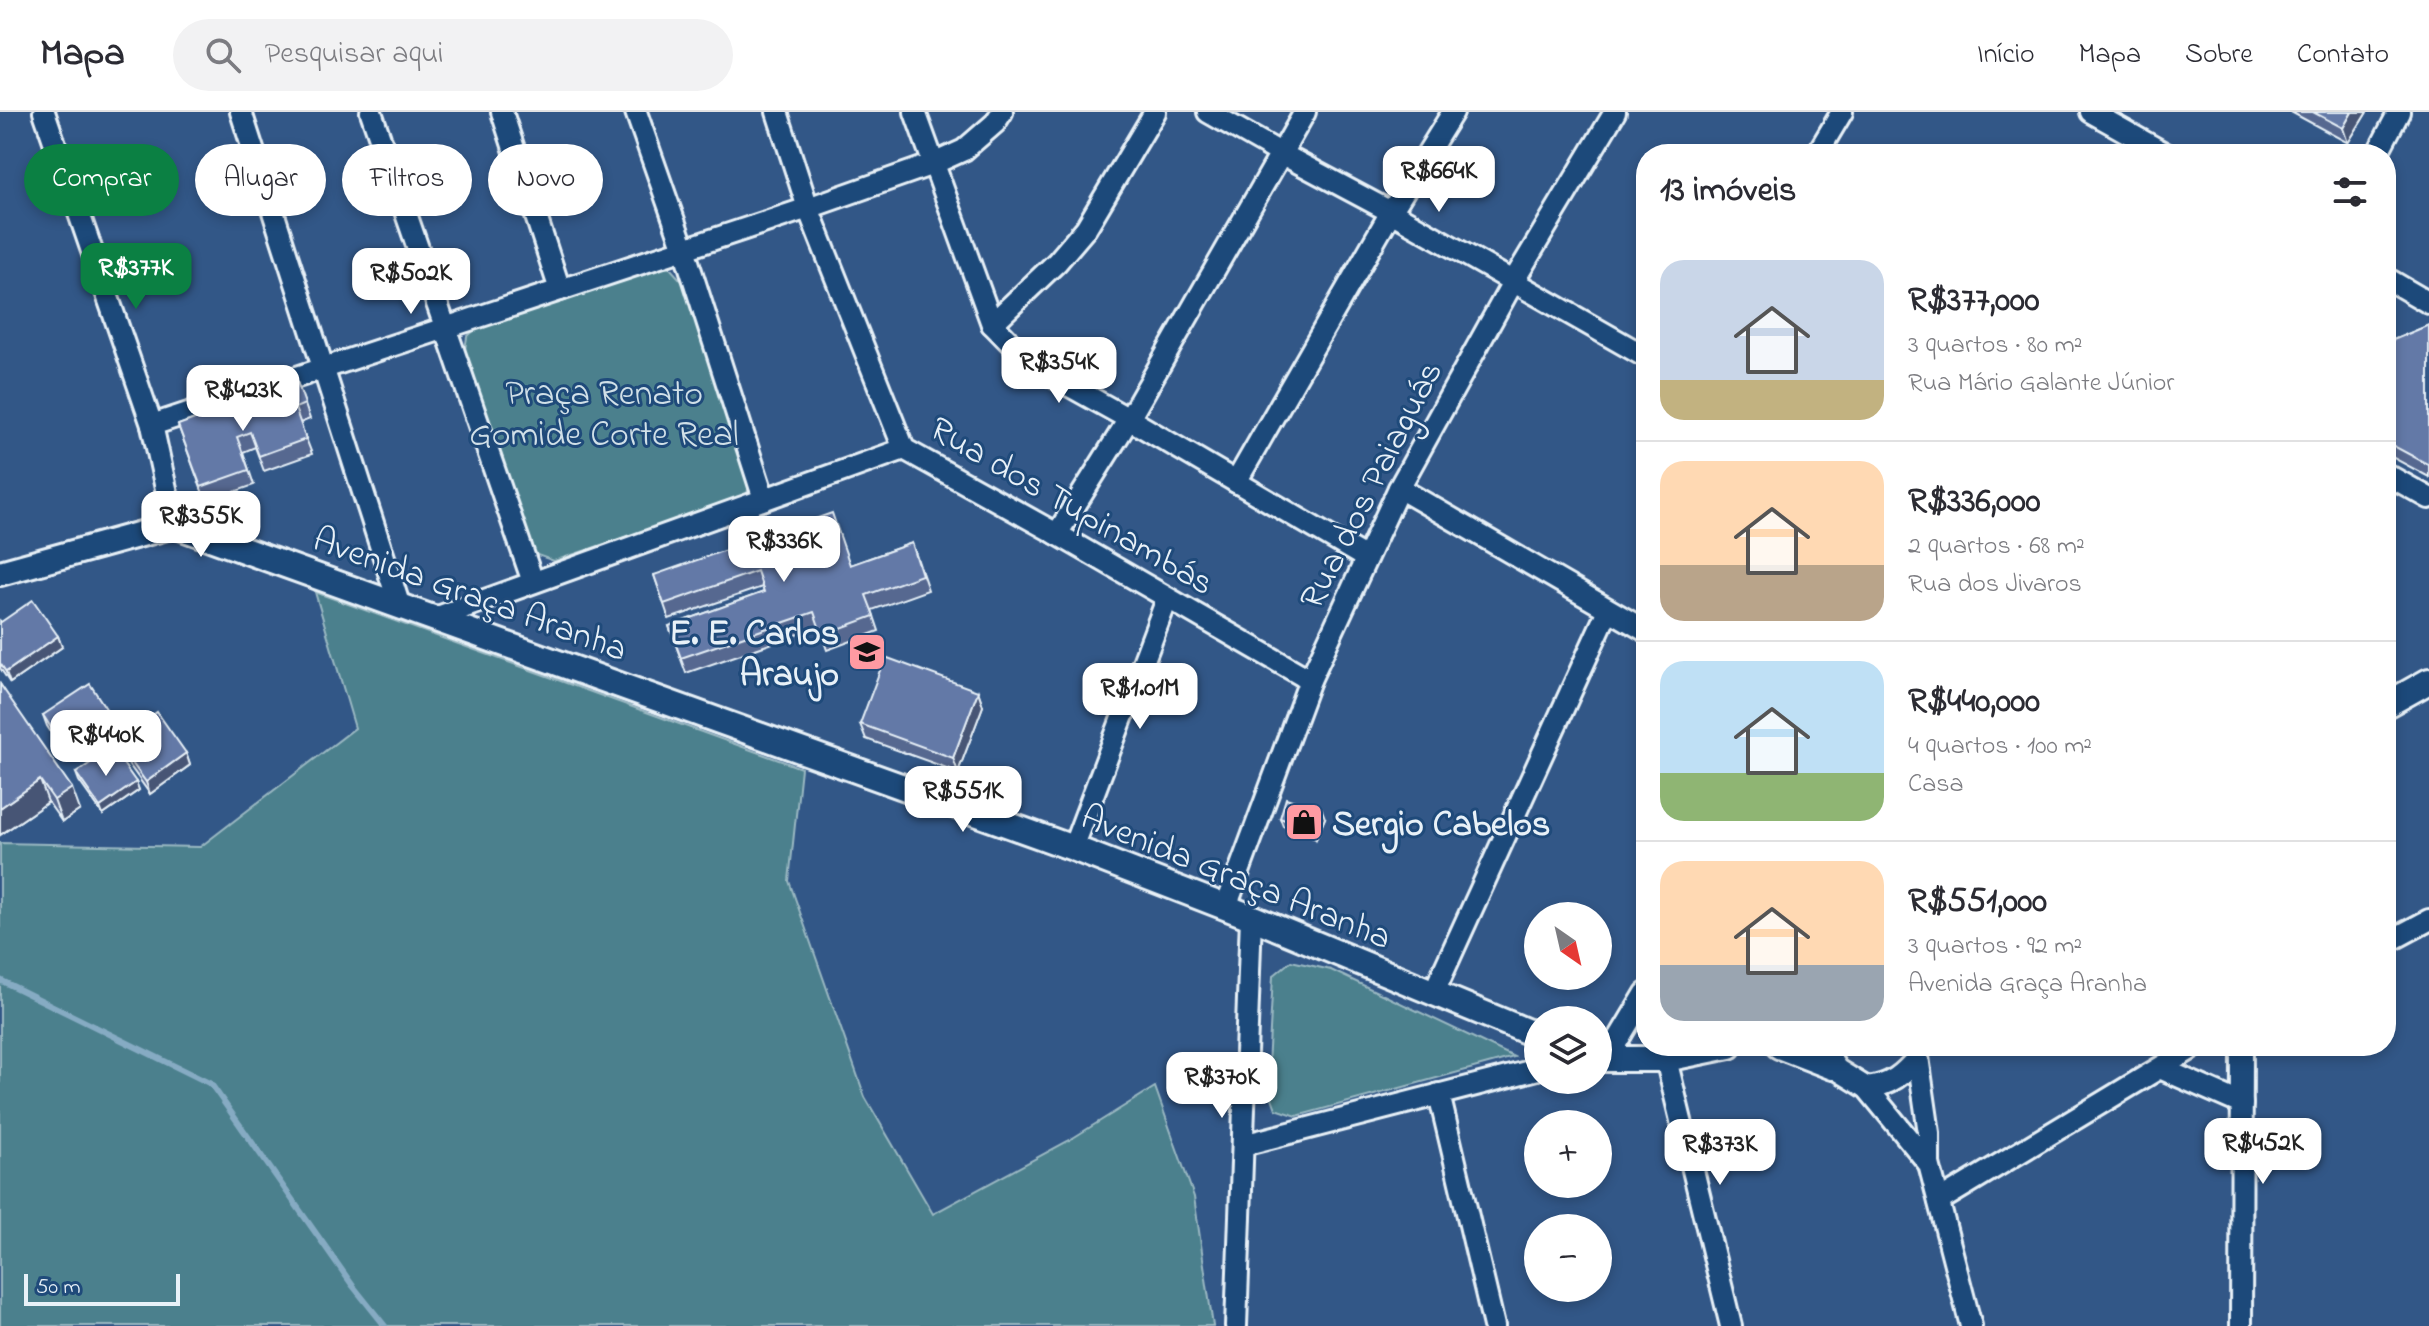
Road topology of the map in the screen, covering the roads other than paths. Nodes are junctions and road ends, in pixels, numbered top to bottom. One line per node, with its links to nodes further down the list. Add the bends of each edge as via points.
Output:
1 (44, 112): 34 (street)
2 (241, 112): 32 (street)
3 (371, 112): 30 (street)
4 (502, 112): 27 (street)
5 (636, 112): 24 (street)
6 (777, 112): 22 (street, Rua dos Tupinambás)
7 (915, 112): 21 (street)
8 (1002, 112): 21 (street, via 964,150)
9 (1155, 112): 29 (street, via 1086,228)
10 (1208, 112): 20 (street)
11 (1305, 112): 20 (street)
12 (1453, 112): 23 (street)
13 (1615, 112): 25 (street, Rua dos Paiaguás)
14 (1842, 112): 17 (street)
15 (2091, 112): 18 (street)
16 (2399, 112): 19 (street)
17 (1823, 144)
18 (2148, 144)
19 (2382, 144)
20 (1282, 154): 23 (street); 33 (street)
21 (933, 164): 22 (street); 29 (street)
22 (808, 208): 24 (street); 35 (street, Rua dos Tupinambás)
23 (1391, 212): 25 (street); 37 (street)
24 (684, 249): 27 (street); 40 (street)
25 (1513, 282): 31 (street); 38 (street, Rua dos Paiaguás)
26 (2396, 284): 28 (street)
27 (560, 290): 30 (street)
28 (2429, 303)
29 (992, 324): 33 (street, via 1032,365)
30 (446, 328): 32 (street); 45 (street)
31 (1636, 351)
32 (325, 368): 34 (street); 47 (street)
33 (1129, 419): 37 (street); 42 (street)
34 (152, 425): 41 (street)
35 (904, 449): 40 (street); 42 (street, Rua dos Tupinambás)
36 (2396, 480): 39 (street)
37 (1236, 482): 43 (street)
38 (1399, 488): 43 (street, Rua dos Paiaguás); 48 (street)
39 (2429, 498)
40 (764, 499): 45 (street)
41 (174, 525): 44 (street); 47 (street, Avenida Graça Aranha)
42 (1057, 534): 46 (street, Rua dos Tupinambás)
43 (1366, 558): 51 (street, Rua dos Paiaguás)
44 (0, 573)
45 (533, 582): 49 (street)
46 (1167, 599): 51 (street, Rua dos Tupinambás); 54 (street)
47 (399, 604): 49 (street, Avenida Graça Aranha)
48 (1608, 610): 50 (street); 59 (street)
49 (435, 618): 54 (street, Avenida Graça Aranha)
50 (1636, 625)
51 (1310, 680): 55 (street, Rua dos Paiaguás)
52 (2429, 681): 53 (street)
53 (2396, 699)
54 (1073, 848): 55 (street, Avenida Graça Aranha)
55 (1226, 907): 56 (street, Avenida Graça Aranha)
56 (1251, 917): 59 (street, Avenida Graça Aranha); 76 (street)
57 (2429, 920): 58 (street)
58 (2396, 938)
59 (1434, 992): 61 (street, Avenida Graça Aranha)
60 (1636, 1008): 62 (street)
61 (1524, 1030)
62 (1612, 1044)
63 (1681, 1056): 70 (street)
64 (1830, 1056): 73 (street)
65 (1915, 1056): 73 (street, via 1894,1081)
66 (1919, 1056): 77 (street)
67 (2180, 1056): 71 (street)
68 (2242, 1056): 75 (street)
69 (1612, 1059): 70 (street)
70 (1666, 1059): 81 (street)
71 (2160, 1068): 75 (street); 78 (street)
72 (1524, 1073): 74 (street)
73 (1867, 1088): 77 (street)
74 (1439, 1094): 76 (street); 80 (street)
75 (2242, 1104): 83 (street)
76 (1243, 1145): 79 (street)
77 (1929, 1164): 78 (street)
78 (1939, 1201): 82 (street)
79 (1236, 1326)
80 (1494, 1326)
81 (1731, 1326)
82 (1971, 1326)
83 (2241, 1326)

